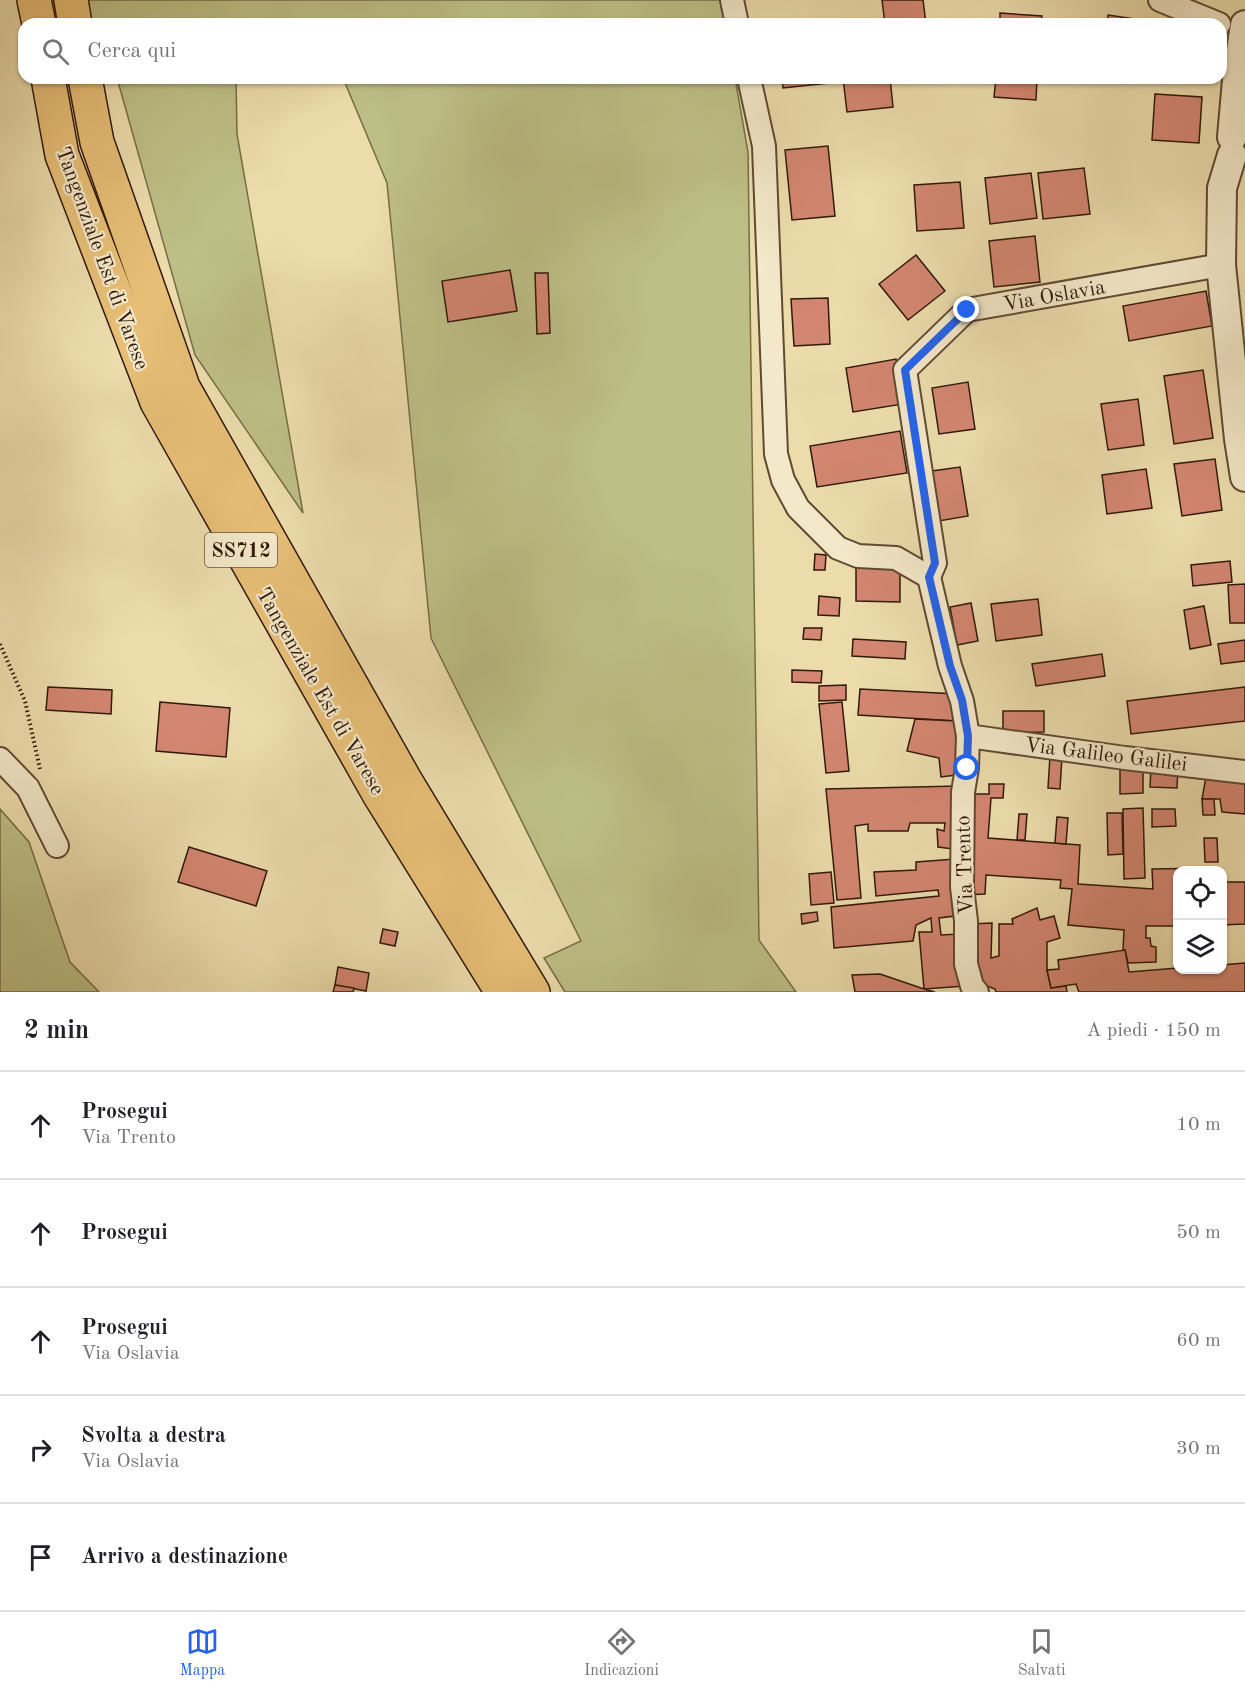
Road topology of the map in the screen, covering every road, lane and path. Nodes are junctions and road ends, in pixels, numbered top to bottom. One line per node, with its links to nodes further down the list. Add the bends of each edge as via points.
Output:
1 (34, 0): 5 (highway)
2 (71, 0): 6 (highway)
3 (732, 0): 7 (street)
4 (1160, 0): 8 (street)
5 (38, 18)
6 (74, 18)
7 (736, 18)
8 (1208, 18)
9 (1232, 27): 10 (street)
10 (1238, 69): 14 (street); 15 (street)
11 (49, 84): 26 (highway, Tangenziale Est di Varese / SS712, via 62,154 157,402 379,794)
12 (86, 84): 27 (highway, Tangenziale Est di Varese / SS712, via 97,142 183,387 405,780)
13 (750, 84): 19 (street, via 764,146 776,453 783,480 798,508 838,548 858,556 896,558)
14 (1245, 108)
15 (1240, 150): 16 (street, via 1222,188)
16 (1221, 265): 17 (street); 19 (street, Via Oslavia, via 967,310 905,370 935,563)
17 (1242, 438): 18 (street)
18 (1245, 477)
19 (929, 577): 21 (street, Via Trento)
20 (0, 644): 24 (path, via 25,700)
21 (968, 736): 23 (street, Via Galileo Galilei); 28 (street, Via Trento, via 962,887 966,964)
22 (0, 759): 25 (street, via 28,788)
23 (1245, 772)
24 (42, 779)
25 (57, 846)
26 (502, 992)
27 (533, 992)
28 (977, 992)

